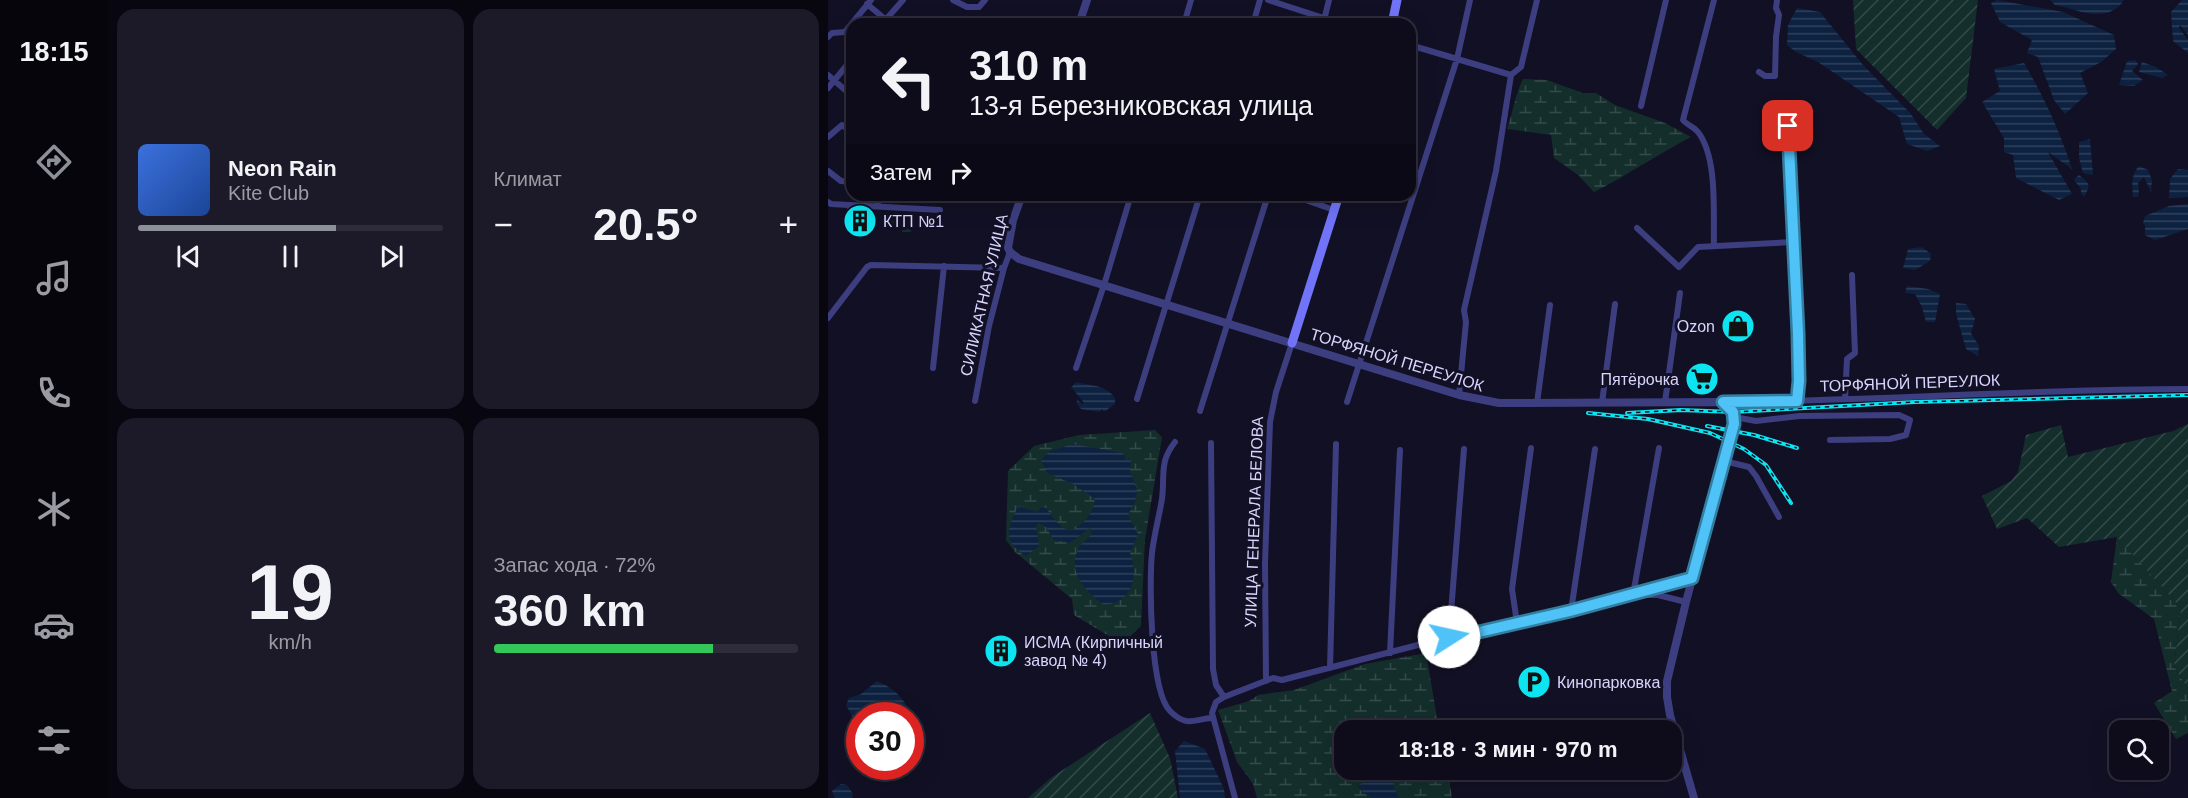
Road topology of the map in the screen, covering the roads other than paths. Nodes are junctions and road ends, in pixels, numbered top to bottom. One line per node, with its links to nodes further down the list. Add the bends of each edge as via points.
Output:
1 (903, 0): 18 (street)
2 (953, 0): 3 (street, via 973,8)
3 (985, 0)
4 (1087, 0): 19 (street)
5 (1191, 0): 20 (street)
6 (1260, 0): 21 (street)
7 (1268, 0): 22 (street)
8 (1329, 0): 23 (street)
9 (1397, 0): 24 (main road)
10 (1470, 0): 28 (street)
11 (1537, 0): 32 (street, via 1521,67)
12 (1666, 0): 36 (street)
13 (1713, 0): 59 (street, via 1684,121 1698,132 1711,164)
14 (1775, 0): 30 (street, via 1779,15 1775,76)
15 (869, 2): 16 (street); 17 (street)
16 (856, 18)
17 (883, 18)
18 (889, 18)
19 (1081, 18)
20 (1186, 18)
21 (1255, 18)
22 (1316, 18)
23 (1325, 18)
24 (1393, 18)
25 (846, 31): 26 (street)
26 (828, 37)
27 (1416, 47): 28 (street)
28 (1456, 59): 32 (street); 42 (street)
29 (846, 66): 33 (street)
30 (1759, 72)
31 (828, 75): 33 (street)
32 (1511, 75): 76 (street, via 1496,171 1464,310)
33 (834, 80): 34 (street); 35 (street)
34 (828, 88)
35 (846, 91)
36 (1641, 106)
37 (1788, 126): 58 (street)
38 (846, 128): 39 (street, via 842,125)
39 (828, 137)
40 (828, 171): 41 (street)
41 (846, 182)
42 (1416, 185)
43 (879, 201): 53 (street)
44 (1020, 201): 60 (street, СИЛИКАТНАЯ УЛИЦА, via 1009,235)
45 (1129, 201): 64 (street)
46 (1198, 201): 66 (street)
47 (1266, 201): 70 (street)
48 (1308, 201): 55 (street)
49 (1336, 201): 55 (main road, УЛИЦА ГЕНЕРАЛА БЕЛОВА)
50 (1411, 201): 72 (street)
51 (828, 202): 52 (street)
52 (850, 206): 53 (street); 57 (street)
53 (878, 206): 54 (street)
54 (940, 210)
55 (1334, 210): 71 (main road, УЛИЦА ГЕНЕРАЛА БЕЛОВА)
56 (1637, 228): 59 (street, via 1679,267 1698,247)
57 (852, 230)
58 (1793, 242): 59 (street); 80 (street)
59 (1714, 244)
60 (1010, 252): 62 (street, СИЛИКАТНАЯ УЛИЦА); 64 (street, ТОРФЯНОЙ ПЕРЕУЛОК, via 1019,259)
61 (944, 266): 62 (street); 69 (street, via 871,265); 73 (street)
62 (1004, 268): 79 (street, СИЛИКАТНАЯ УЛИЦА)
63 (1852, 275): 78 (street, via 1856,353 1847,359)
64 (1104, 285): 66 (street, ТОРФЯНОЙ ПЕРЕУЛОК); 74 (street)
65 (1680, 293): 82 (street)
66 (1166, 304): 70 (street, ТОРФЯНОЙ ПЕРЕУЛОК); 77 (street)
67 (1550, 304): 85 (street)
68 (1616, 304): 84 (street)
69 (828, 318)
70 (1229, 324): 71 (street, ТОРФЯНОЙ ПЕРЕУЛОК); 86 (street)
71 (1292, 343): 72 (street, ТОРФЯНОЙ ПЕРЕУЛОК); 107 (street, УЛИЦА ГЕНЕРАЛА БЕЛОВА, via 1270,422)
72 (1359, 365): 76 (street, ТОРФЯНОЙ ПЕРЕУЛОК); 81 (street)
73 (933, 368)
74 (1076, 368)
75 (2188, 389): 78 (street, ТОРФЯНОЙ ПЕРЕУЛОК)
76 (1459, 395): 85 (street, ТОРФЯНОЙ ПЕРЕУЛОК, via 1499,403)
77 (1137, 399)
78 (1845, 399): 80 (street, ТОРФЯНОЙ ПЕРЕУЛОК)
79 (975, 401)
80 (1797, 401): 83 (street, ТОРФЯНОЙ ПЕРЕУЛОК)
81 (1347, 402)
82 (1665, 402): 83 (street, ТОРФЯНОЙ ПЕРЕУЛОК); 84 (street, ТОРФЯНОЙ ПЕРЕУЛОК)
83 (1723, 402): 87 (street, via 1730,406)
84 (1602, 403): 85 (street, ТОРФЯНОЙ ПЕРЕУЛОК)
85 (1537, 404)
86 (1200, 411)
87 (1734, 417): 88 (street, via 1756,421 1799,416 1899,416 1910,420 1906,435); 97 (street)
88 (1830, 440)
89 (1175, 442): 109 (street, via 1167,453 1152,551 1155,671 1161,696 1174,715 1190,722)
90 (1211, 443): 108 (street, via 1213,669 1214,680)
91 (1336, 444): 106 (street)
92 (1531, 448): 103 (street, via 1512,589)
93 (1659, 448): 100 (street)
94 (1464, 449): 104 (street)
95 (1400, 450): 105 (street)
96 (1595, 450): 102 (street)
97 (1724, 461): 98 (street, via 1749,467); 99 (street)
98 (1779, 517)
99 (1692, 578): 100 (street); 101 (street)
100 (1633, 595): 101 (street, via 1665,596); 102 (street)
101 (1686, 602): 111 (street, via 1667,697)
102 (1570, 611): 103 (street)
103 (1517, 622): 104 (street)
104 (1449, 637): 105 (street)
105 (1390, 653): 106 (street)
106 (1330, 668): 107 (street)
107 (1266, 681): 108 (street)
108 (1224, 697): 109 (street, via 1214,705)
109 (1212, 718): 110 (street)
110 (1235, 798)
111 (1694, 798)

